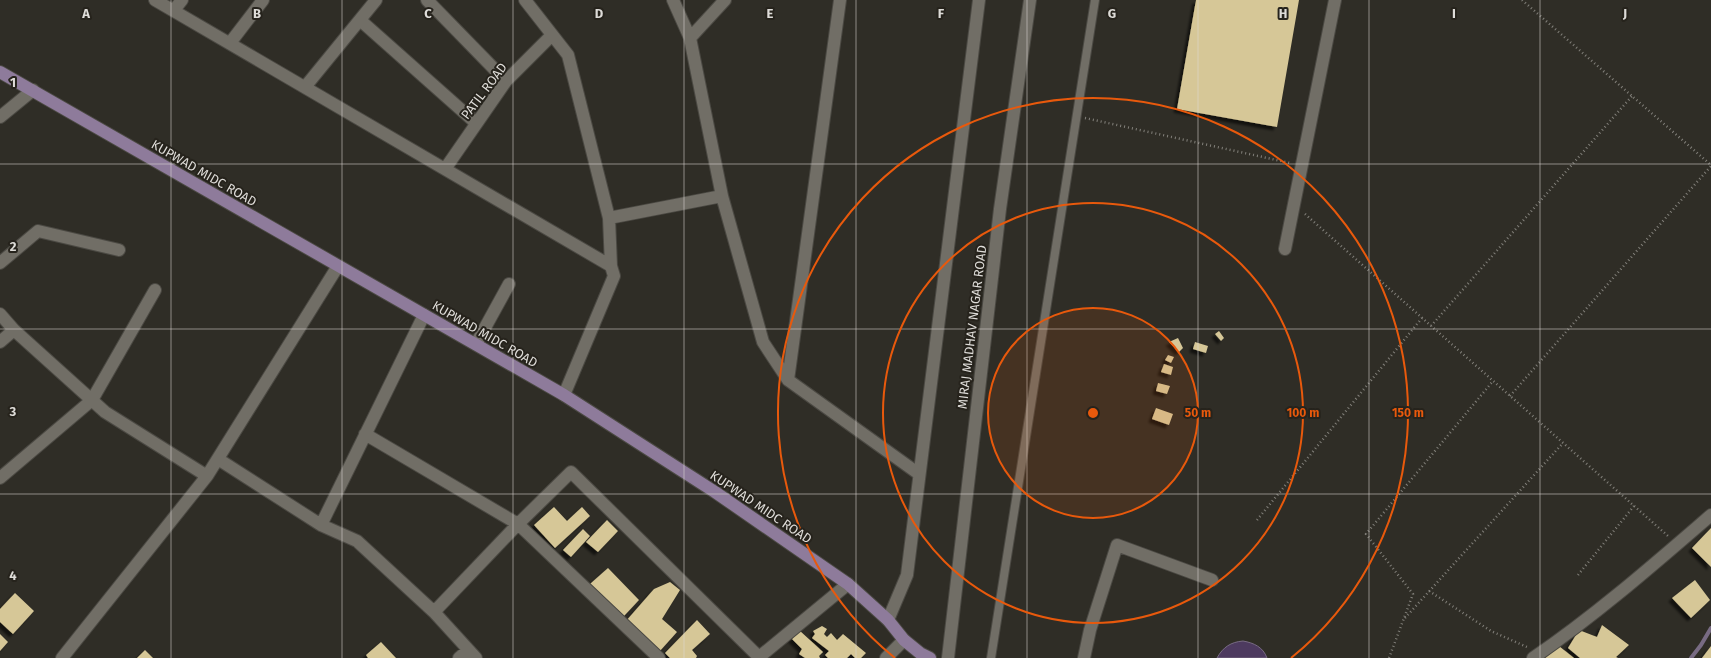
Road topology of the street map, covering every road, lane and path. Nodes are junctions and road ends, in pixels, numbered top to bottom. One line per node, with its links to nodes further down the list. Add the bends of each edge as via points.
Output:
1 (155, 0): 15 (street)
2 (182, 0): 15 (street)
3 (263, 0): 19 (street)
4 (376, 0): 16 (street)
5 (427, 0): 21 (street)
6 (524, 0): 17 (street)
7 (673, 0): 18 (street)
8 (725, 0): 18 (street)
9 (840, 0): 48 (street)
10 (979, 0): 56 (street)
11 (1030, 0): 82 (street, MIRAJ MADHAV NAGAR ROAD, via 1000,209)
12 (1095, 0): 26 (lane)
13 (1335, 0): 32 (street)
14 (1522, 0): 24 (path)
15 (174, 10): 19 (street)
16 (360, 20): 22 (street); 27 (street)
17 (552, 35): 21 (street, PATIL ROAD); 33 (street, via 568,55)
18 (690, 38): 31 (street)
19 (230, 43): 22 (street)
20 (0, 72): 23 (main road, KUPWAD MIDC ROAD)
21 (506, 81): 27 (street, PATIL ROAD)
22 (305, 87): 30 (street)
23 (33, 90): 25 (street); 37 (main road, KUPWAD MIDC ROAD)
24 (1632, 96): 29 (path); 44 (path)
25 (0, 116)
26 (1077, 117): 28 (path); 83 (lane)
27 (476, 123): 30 (street, PATIL ROAD)
28 (1295, 164)
29 (1711, 166): 51 (path)
30 (445, 169): 38 (street)
31 (722, 196): 33 (street); 48 (street, via 763,342)
32 (1294, 205): 34 (street); 43 (path)
33 (609, 218): 38 (street)
34 (1285, 249)
35 (120, 250): 36 (street, via 38,231)
36 (0, 263)
37 (338, 266): 42 (main road, KUPWAD MIDC ROAD); 55 (street)
38 (611, 266): 50 (street, via 614,276)
39 (509, 284): 47 (street)
40 (155, 290): 52 (street)
41 (0, 314): 45 (street)
42 (424, 315): 47 (main road, KUPWAD MIDC ROAD); 53 (street)
43 (1422, 318): 44 (path); 61 (path)
44 (1431, 326): 49 (path)
45 (14, 330): 46 (street); 52 (street)
46 (0, 342)
47 (476, 344): 50 (main road, KUPWAD MIDC ROAD)
48 (788, 380): 56 (street)
49 (1493, 381): 51 (path); 70 (path, via 1366,534 1413,594)
50 (564, 395): 67 (main road, KUPWAD MIDC ROAD, via 715,492)
51 (1510, 396): 54 (path)
52 (92, 400): 57 (street, via 105,412); 58 (street)
53 (365, 434): 62 (street); 63 (street)
54 (1563, 443): 59 (path); 68 (path)
55 (218, 458): 57 (street); 63 (street)
56 (919, 474): 71 (street, via 908,575)
57 (207, 476): 78 (street)
58 (0, 478)
59 (1634, 506): 64 (path); 65 (path)
60 (1711, 515): 64 (street)
61 (1257, 520)
62 (518, 524): 69 (street); 77 (street, via 571,472); 80 (street)
63 (321, 525): 69 (street, via 357,541)
64 (1677, 544): 76 (street, via 1628,588)
65 (1578, 575)
66 (1212, 580): 84 (street, via 1117,546 1090,630)
67 (848, 584): 71 (main road, KUPWAD MIDC ROAD); 77 (street)
68 (1429, 591): 70 (path); 76 (path)
69 (434, 612): 74 (street)
70 (1404, 619): 73 (path)
71 (888, 620): 72 (main road, KUPWAD MIDC ROAD)
72 (904, 640): 75 (main road, KUPWAD MIDC ROAD); 81 (street)
73 (1392, 652): 85 (path); 86 (path)
74 (472, 654): 79 (street)
75 (923, 656)
76 (1536, 656)
77 (759, 657)
78 (62, 658)
79 (459, 658)
80 (659, 658)
81 (886, 658)
82 (948, 658)
83 (991, 658)
84 (1084, 658)
85 (1389, 658)
86 (1393, 658)

